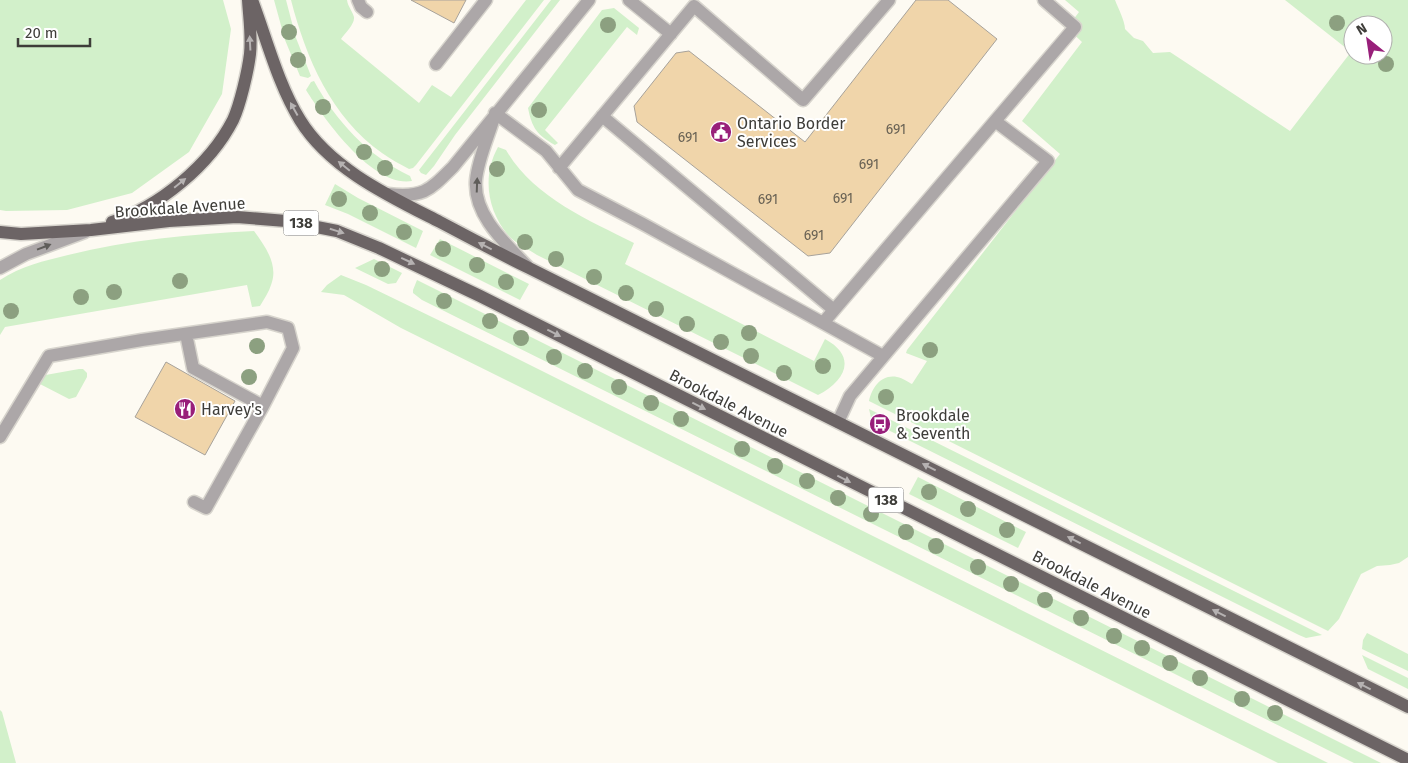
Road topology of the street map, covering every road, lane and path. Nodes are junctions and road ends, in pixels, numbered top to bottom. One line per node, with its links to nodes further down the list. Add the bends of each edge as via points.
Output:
1 (248, 0): 17 (main road, one-way to 1, via 140,210 182,183 220,141 239,104 250,53)
2 (252, 0): 16 (main road, Brookdale Avenue, one-way to 2, via 358,177 323,148 301,122 286,94)
3 (358, 0): 9 (street)
4 (486, 0): 11 (street)
5 (589, 0): 12 (street)
6 (629, 0): 10 (street)
7 (889, 0): 10 (street, via 803,100 694,6)
8 (1044, 0): 14 (street, via 1075,27)
9 (367, 12)
10 (671, 34): 13 (street)
11 (436, 64)
12 (495, 114): 15 (street, via 546,151); 16 (street, via 453,167 432,187 412,195); 20 (street, one-way to 12, via 494,231 476,193 478,170)
13 (602, 116): 15 (street); 21 (street)
14 (995, 122): 21 (street); 24 (street, via 1048,161)
15 (559, 168): 22 (street, via 578,190)
16 (388, 194): 20 (main road, Brookdale Avenue, one-way to 16)
17 (91, 230): 18 (main road, Brookdale Avenue); 19 (street, one-way to 17, via 26,254); 30 (main road, Brookdale Avenue / 138, one-way to 30, via 237,217 286,221 337,231 416,265)
18 (0, 232)
19 (0, 268)
20 (529, 268): 26 (main road, Brookdale Avenue)
21 (834, 310): 22 (street)
22 (823, 323): 24 (street)
23 (186, 334): 25 (street, via 193,368); 25 (street, via 268,322 288,328 293,348); 27 (street, via 49,356)
24 (883, 356): 26 (street, via 850,396)
25 (262, 406): 28 (street, via 206,508)
26 (838, 422): 29 (main road, Brookdale Avenue, one-way to 26)
27 (0, 437)
28 (194, 502)
29 (1408, 707)
30 (1408, 760)

